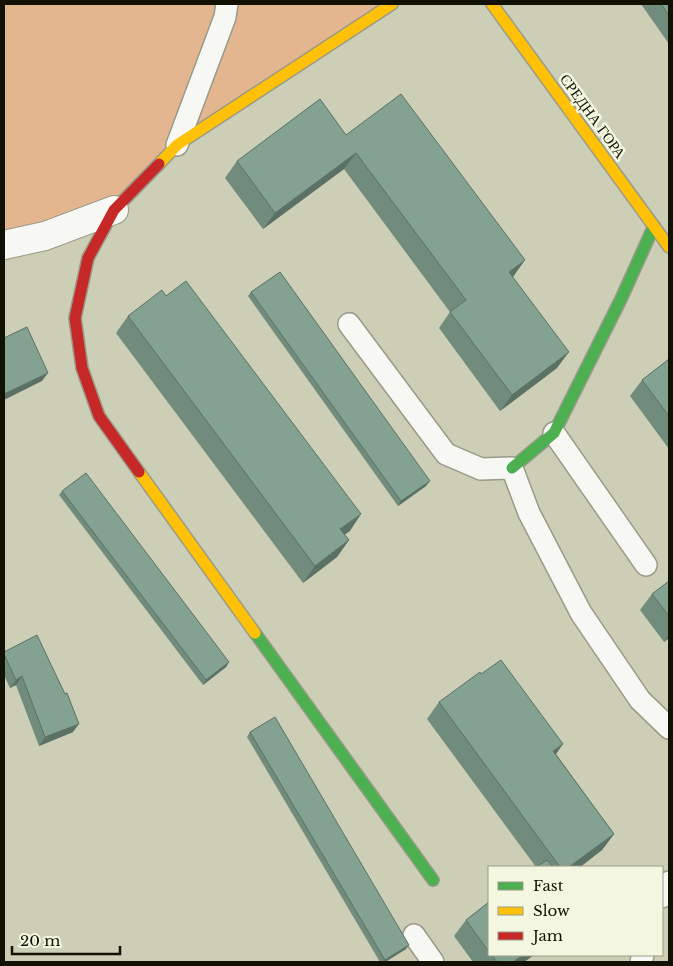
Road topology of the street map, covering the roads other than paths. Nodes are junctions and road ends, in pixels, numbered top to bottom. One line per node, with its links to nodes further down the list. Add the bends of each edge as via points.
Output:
1 (227, 4): 4 (lane)
2 (392, 4): 4 (street)
3 (492, 4): 6 (street, СРЕДНА ГОРА)
4 (177, 146): 5 (street)
5 (114, 210): 7 (street, via 45,236); 14 (street, via 88,258 75,318 82,368 99,416)
6 (662, 224): 8 (street, СРЕДНА ГОРА); 10 (street)
7 (4, 245)
8 (669, 247)
9 (349, 324): 11 (lane, via 446,454 481,469)
10 (554, 433): 11 (street); 12 (lane)
11 (512, 468): 13 (lane, via 529,513 581,614 640,700)
12 (646, 565)
13 (669, 728)
14 (433, 880)
15 (669, 882): 16 (lane)
16 (663, 895)
17 (414, 935): 18 (lane)
18 (433, 962)

